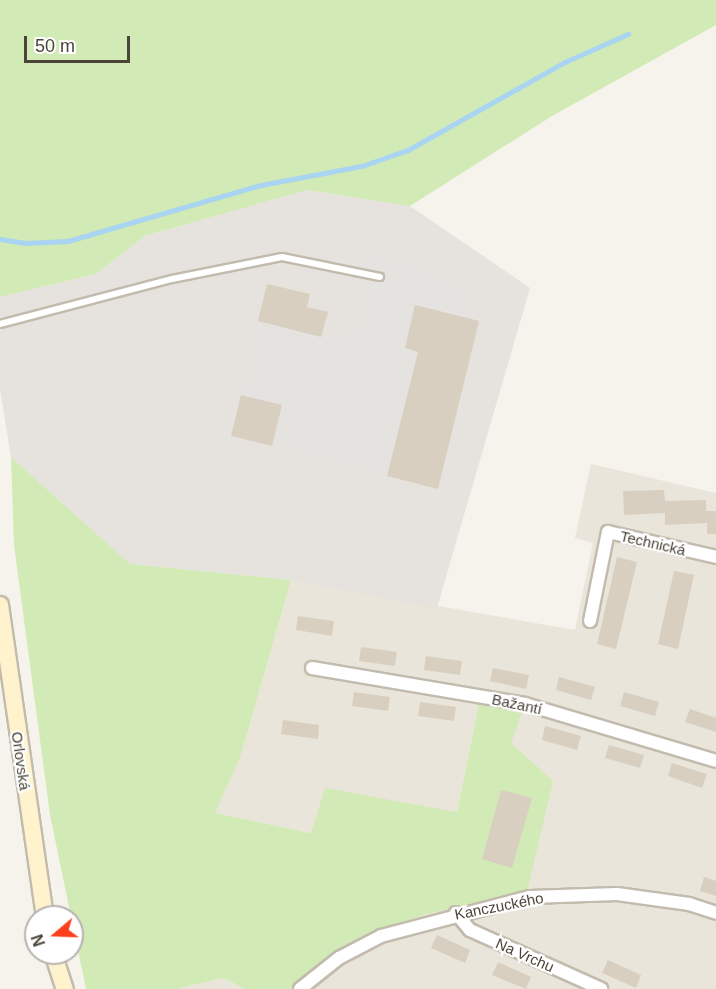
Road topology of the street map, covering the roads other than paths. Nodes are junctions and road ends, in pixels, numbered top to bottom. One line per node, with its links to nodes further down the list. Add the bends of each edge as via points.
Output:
1 (380, 277): 2 (lane, via 282,257 172,279)
2 (0, 324)
3 (716, 557): 5 (street, Technická, via 608,532)
4 (0, 605): 8 (main road, Orlovská)
5 (590, 621)
6 (312, 668): 7 (street, Bažantí, via 525,705)
7 (716, 761)
8 (43, 905)
9 (456, 913): 10 (street, Kanczuckého, via 530,897 616,894 689,903); 13 (street, Kanczuckého, via 360,946); 14 (street, Na Vrchu, via 470,930)
10 (716, 913)
11 (57, 965): 12 (main road)
12 (65, 989)
13 (300, 989)
14 (601, 989)

